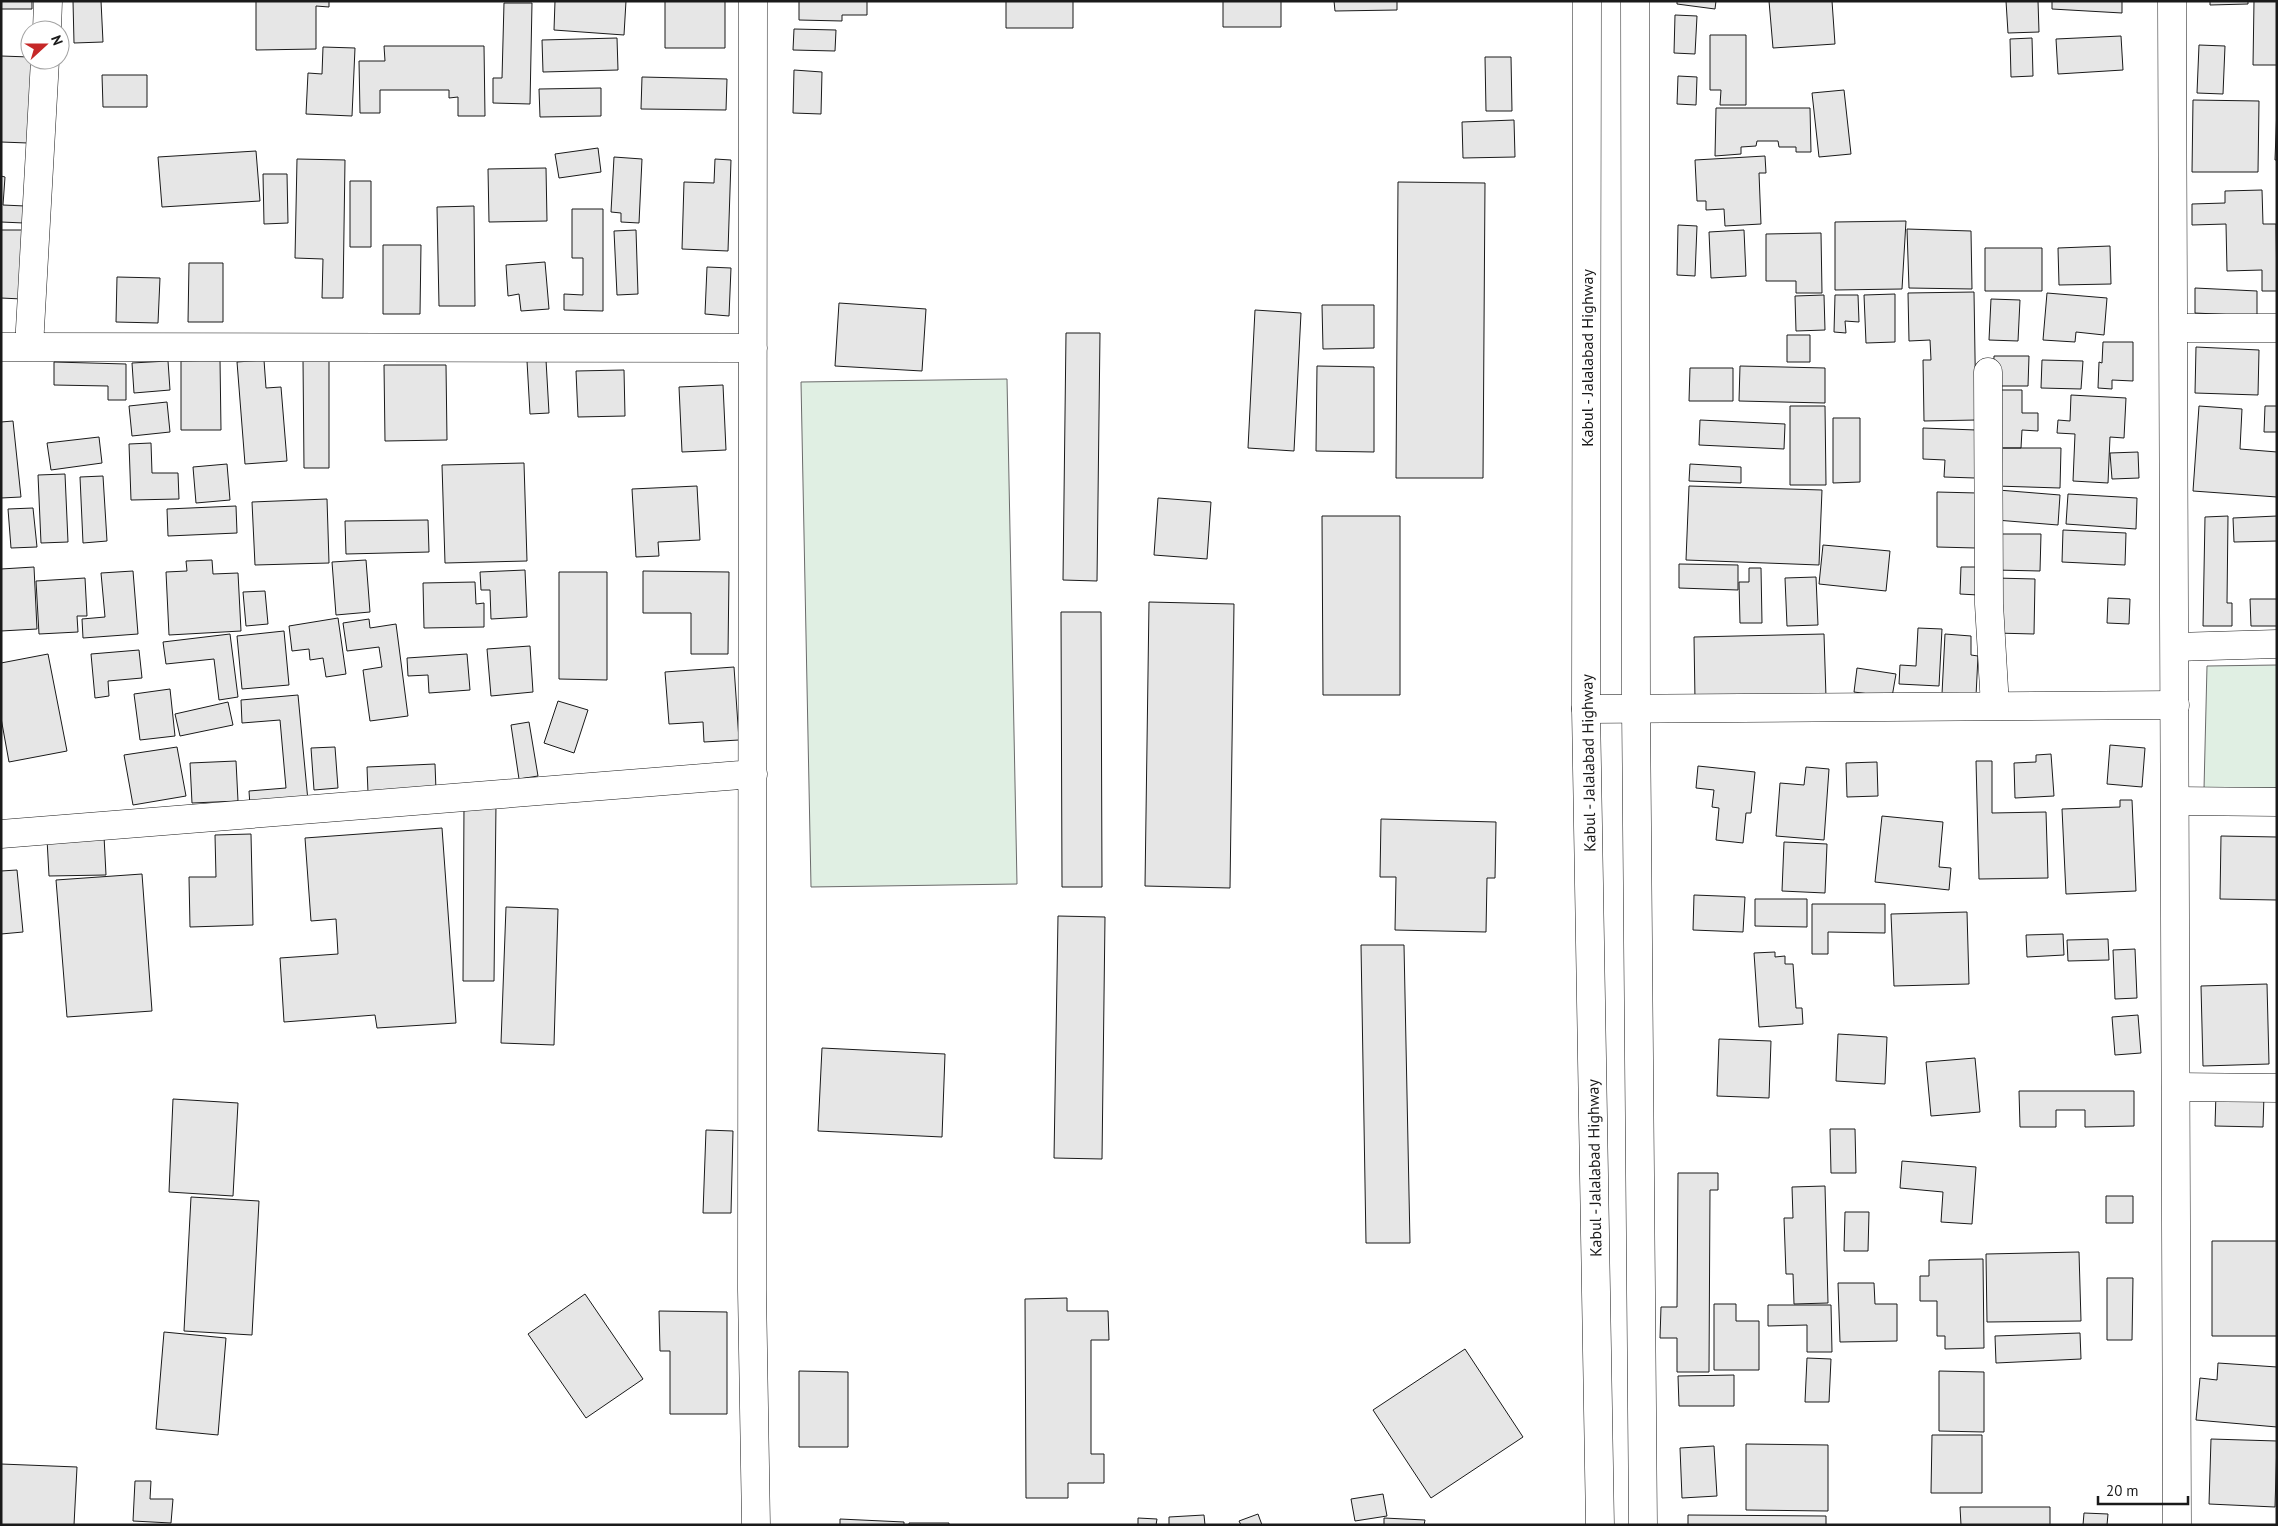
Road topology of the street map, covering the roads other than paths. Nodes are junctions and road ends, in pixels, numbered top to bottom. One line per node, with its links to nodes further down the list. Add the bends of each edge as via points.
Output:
1 (48, 1): 6 (main road)
2 (753, 1): 12 (main road)
3 (1587, 1): 19 (main road, Kabul - Jalalabad Highway)
4 (1635, 1): 18 (main road)
5 (2172, 1): 8 (main road)
6 (47, 20)
7 (44, 70): 11 (main road)
8 (2174, 328): 9 (main road); 15 (main road)
9 (2277, 328)
10 (1, 347): 11 (main road)
11 (29, 347): 12 (main road)
12 (753, 348): 20 (main road)
13 (1988, 372): 17 (main road, via 1989,604)
14 (2277, 644): 15 (main road)
15 (2175, 647): 16 (main road)
16 (2175, 705): 17 (main road); 21 (main road)
17 (1995, 706): 18 (main road)
18 (1636, 708): 19 (main road); 28 (main road)
19 (1586, 709): 27 (main road, Kabul - Jalalabad Highway)
20 (752, 774): 23 (main road); 26 (main road, via 752,1290)
21 (2176, 802): 22 (main road); 24 (main road)
22 (2277, 802)
23 (1, 834)
24 (2176, 1087): 25 (main road); 29 (main road)
25 (2277, 1088)
26 (756, 1525)
27 (1600, 1525)
28 (1643, 1525)
29 (2177, 1525)

